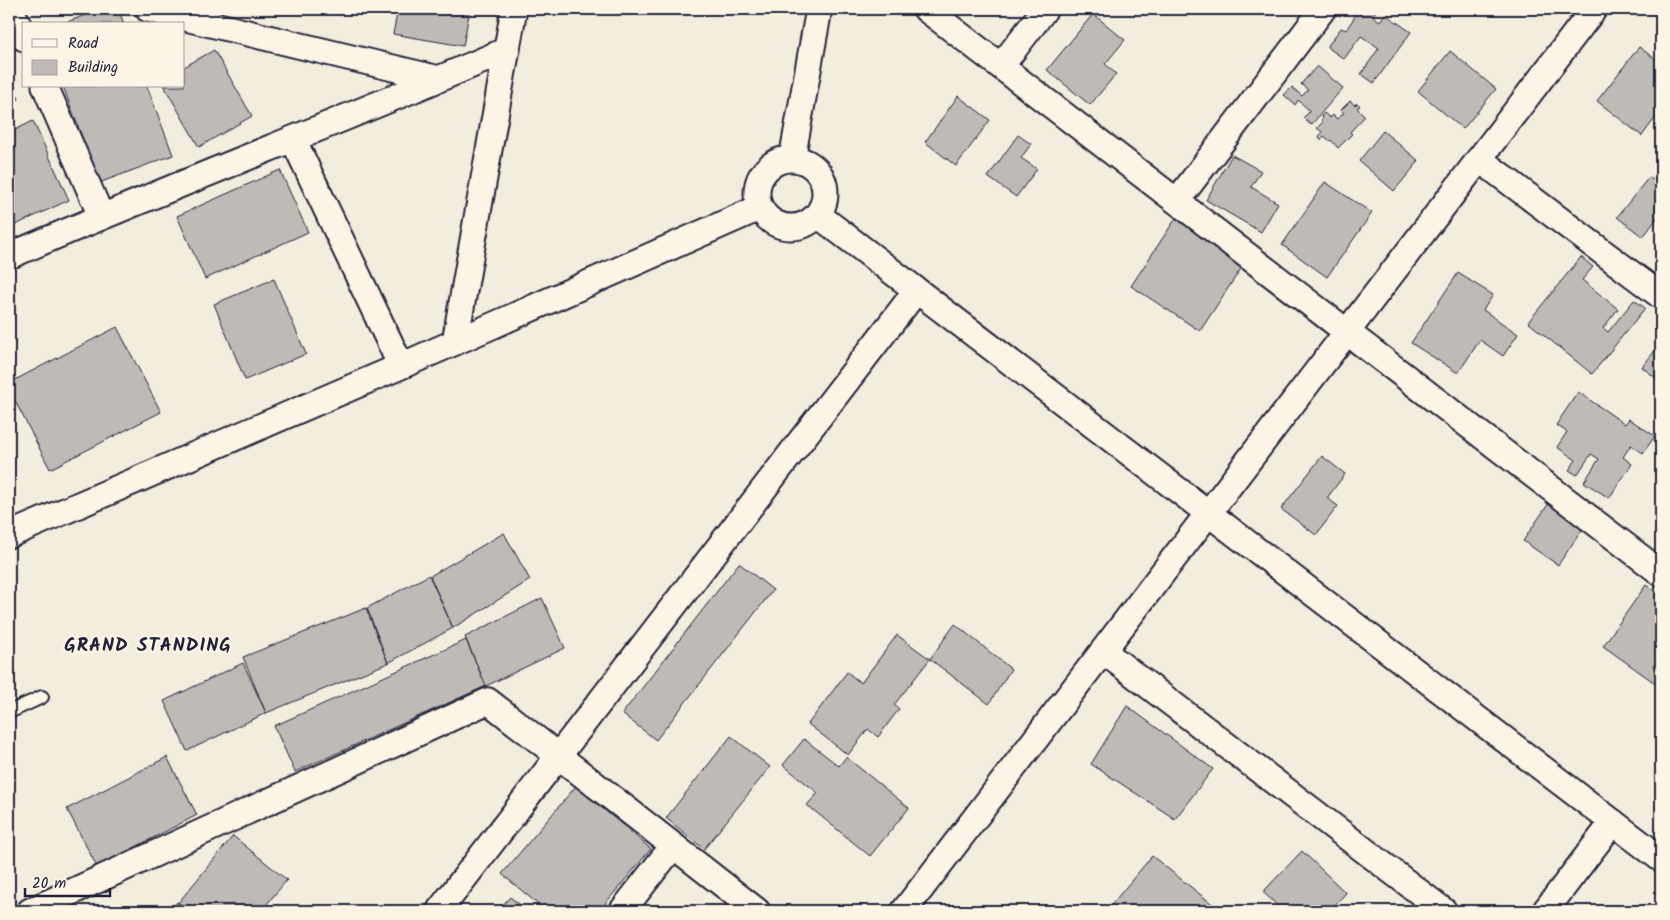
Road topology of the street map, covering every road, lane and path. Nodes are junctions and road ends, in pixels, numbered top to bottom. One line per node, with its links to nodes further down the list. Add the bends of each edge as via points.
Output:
1 (11, 9): 9 (street)
2 (148, 9): 12 (street)
3 (514, 9): 10 (street)
4 (819, 9): 15 (street)
5 (926, 9): 11 (street)
6 (1045, 9): 11 (street)
7 (1323, 9): 17 (street)
8 (1594, 9): 16 (street)
9 (22, 34)
10 (506, 50): 12 (street); 25 (street)
11 (1001, 66): 17 (street)
12 (439, 79): 14 (street)
13 (46, 88): 20 (street)
14 (293, 139): 20 (street); 26 (street)
15 (792, 159): 18 (street, via 781,160 762,174 756,190); 19 (street, via 810,165 822,179 825,198)
16 (1479, 159): 23 (street); 24 (street)
17 (1177, 201): 24 (street)
18 (759, 208): 19 (street, via 765,218 786,228 809,223); 25 (street)
19 (818, 215): 22 (street)
20 (101, 216): 21 (street)
21 (9, 256)
22 (916, 291): 27 (street); 33 (street)
23 (1661, 296)
24 (1347, 332): 27 (street); 29 (street)
25 (455, 342): 26 (street)
26 (401, 366): 28 (street)
27 (1208, 513): 30 (street); 34 (street)
28 (9, 535)
29 (1661, 573)
30 (1103, 651): 41 (street); 42 (street)
31 (42, 697): 32 (lane)
32 (9, 712)
33 (559, 756): 35 (street); 37 (street, via 488,701); 38 (street)
34 (1613, 822): 36 (street); 43 (street)
35 (673, 846): 39 (street); 40 (street)
36 (1661, 859)
37 (30, 911)
38 (439, 911)
39 (622, 911)
40 (757, 911)
41 (904, 911)
42 (1444, 911)
43 (1545, 911)

